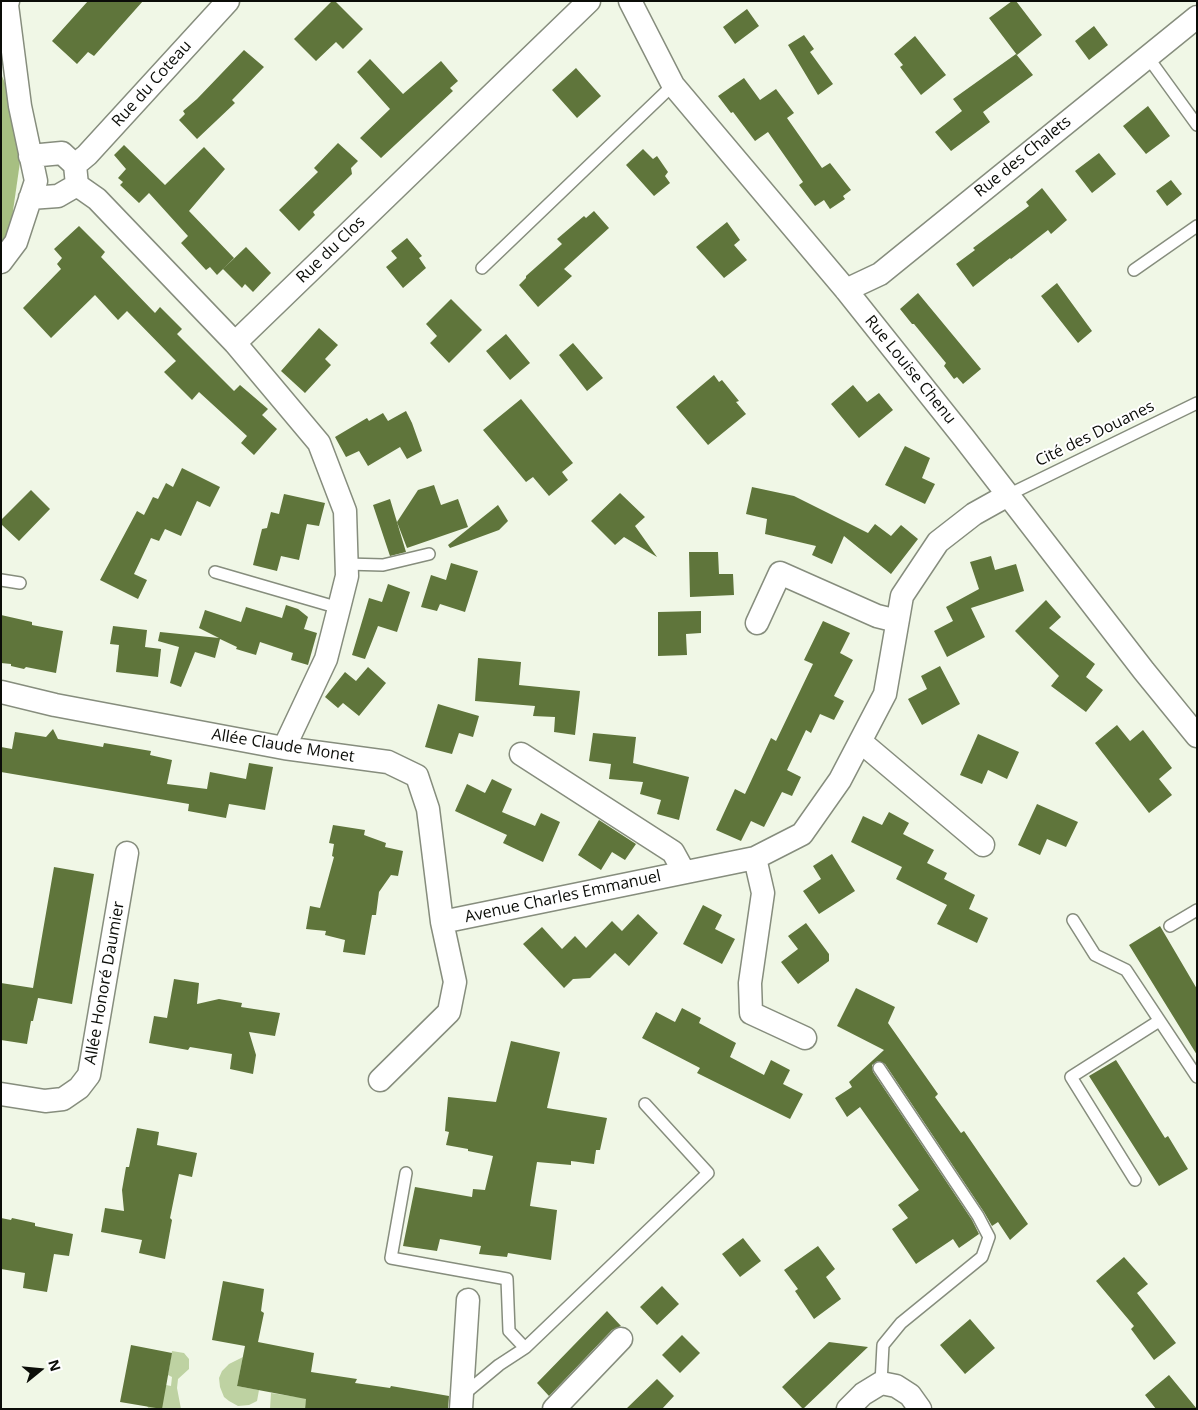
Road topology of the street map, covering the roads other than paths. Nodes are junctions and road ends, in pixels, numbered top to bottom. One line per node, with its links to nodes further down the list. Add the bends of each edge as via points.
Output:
1 (8, 1): 9 (street, via 20,106)
2 (228, 1): 10 (street, Rue du Coteau, via 87,155)
3 (588, 1): 17 (street, Rue du Clos)
4 (630, 1): 7 (street, Rue Louise Chenu)
5 (1197, 17): 6 (street, Rue des Chalets)
6 (1147, 56): 8 (lane); 16 (street, Rue des Chalets, via 880,274)
7 (673, 85): 14 (lane); 16 (street, Rue Louise Chenu)
8 (1197, 125)
9 (30, 156): 10 (street, via 62,154); 11 (street, via 36,181)
10 (76, 175): 11 (street, Rue du Coteau, via 58,196); 17 (street)
11 (30, 198): 13 (street, via 16,242)
12 (1197, 226): 15 (lane)
13 (1, 262)
14 (482, 268)
15 (1134, 270)
16 (846, 290): 19 (street, Rue Louise Chenu)
17 (235, 343): 21 (street, via 318,443 345,511)
18 (1197, 403): 19 (lane, Cité des Douanes)
19 (1008, 495): 26 (street, Avenue Charles Emmanuel, via 974,514 938,542 902,596); 29 (street, Rue Louise Chenu)
20 (429, 554): 21 (lane, via 383,565)
21 (346, 564): 25 (street, via 347,576)
22 (215, 572): 25 (lane)
23 (1, 580): 24 (lane)
24 (20, 583)
25 (339, 608): 31 (street, via 326,660)
26 (898, 622): 27 (street, via 780,573); 30 (street, Avenue Charles Emmanuel, via 885,694)
27 (757, 623)
28 (1, 692): 31 (street, Allée Claude Monet)
29 (1197, 736)
30 (860, 742): 33 (street); 35 (street, Avenue Charles Emmanuel, via 840,780 802,834)
31 (284, 748): 39 (street, Allée Claude Monet, via 388,762 416,776 428,809)
32 (521, 754): 36 (street, Avenue Charles Emmanuel, via 673,852)
33 (983, 845)
34 (127, 853): 46 (street, Allée Honoré Daumier, via 89,1075 64,1099 45,1101)
35 (754, 858): 36 (street, Avenue Charles Emmanuel); 42 (street, via 763,893 750,982 751,1013)
36 (684, 872): 39 (street, Avenue Charles Emmanuel)
37 (1197, 910): 40 (lane)
38 (1073, 920): 41 (lane, via 1096,955 1126,970)
39 (442, 922): 45 (street, Allée Claude Monet, via 455,982 449,1012)
40 (1170, 926)
41 (1159, 1021): 44 (lane); 49 (lane, via 1071,1077)
42 (805, 1038)
43 (879, 1068): 53 (lane, via 989,1237 982,1257 901,1323 884,1344)
44 (1197, 1077)
45 (380, 1080)
46 (1, 1094)
47 (645, 1104): 52 (lane, via 708,1173)
48 (406, 1173): 52 (lane, via 391,1258 507,1278 509,1331)
49 (1135, 1180)
50 (468, 1300): 54 (street)
51 (621, 1339): 55 (street)
52 (526, 1348): 54 (lane, via 499,1365)
53 (881, 1383): 56 (street); 57 (street, via 896,1386)
54 (462, 1402)
55 (554, 1409)
56 (848, 1409)
57 (920, 1409)

